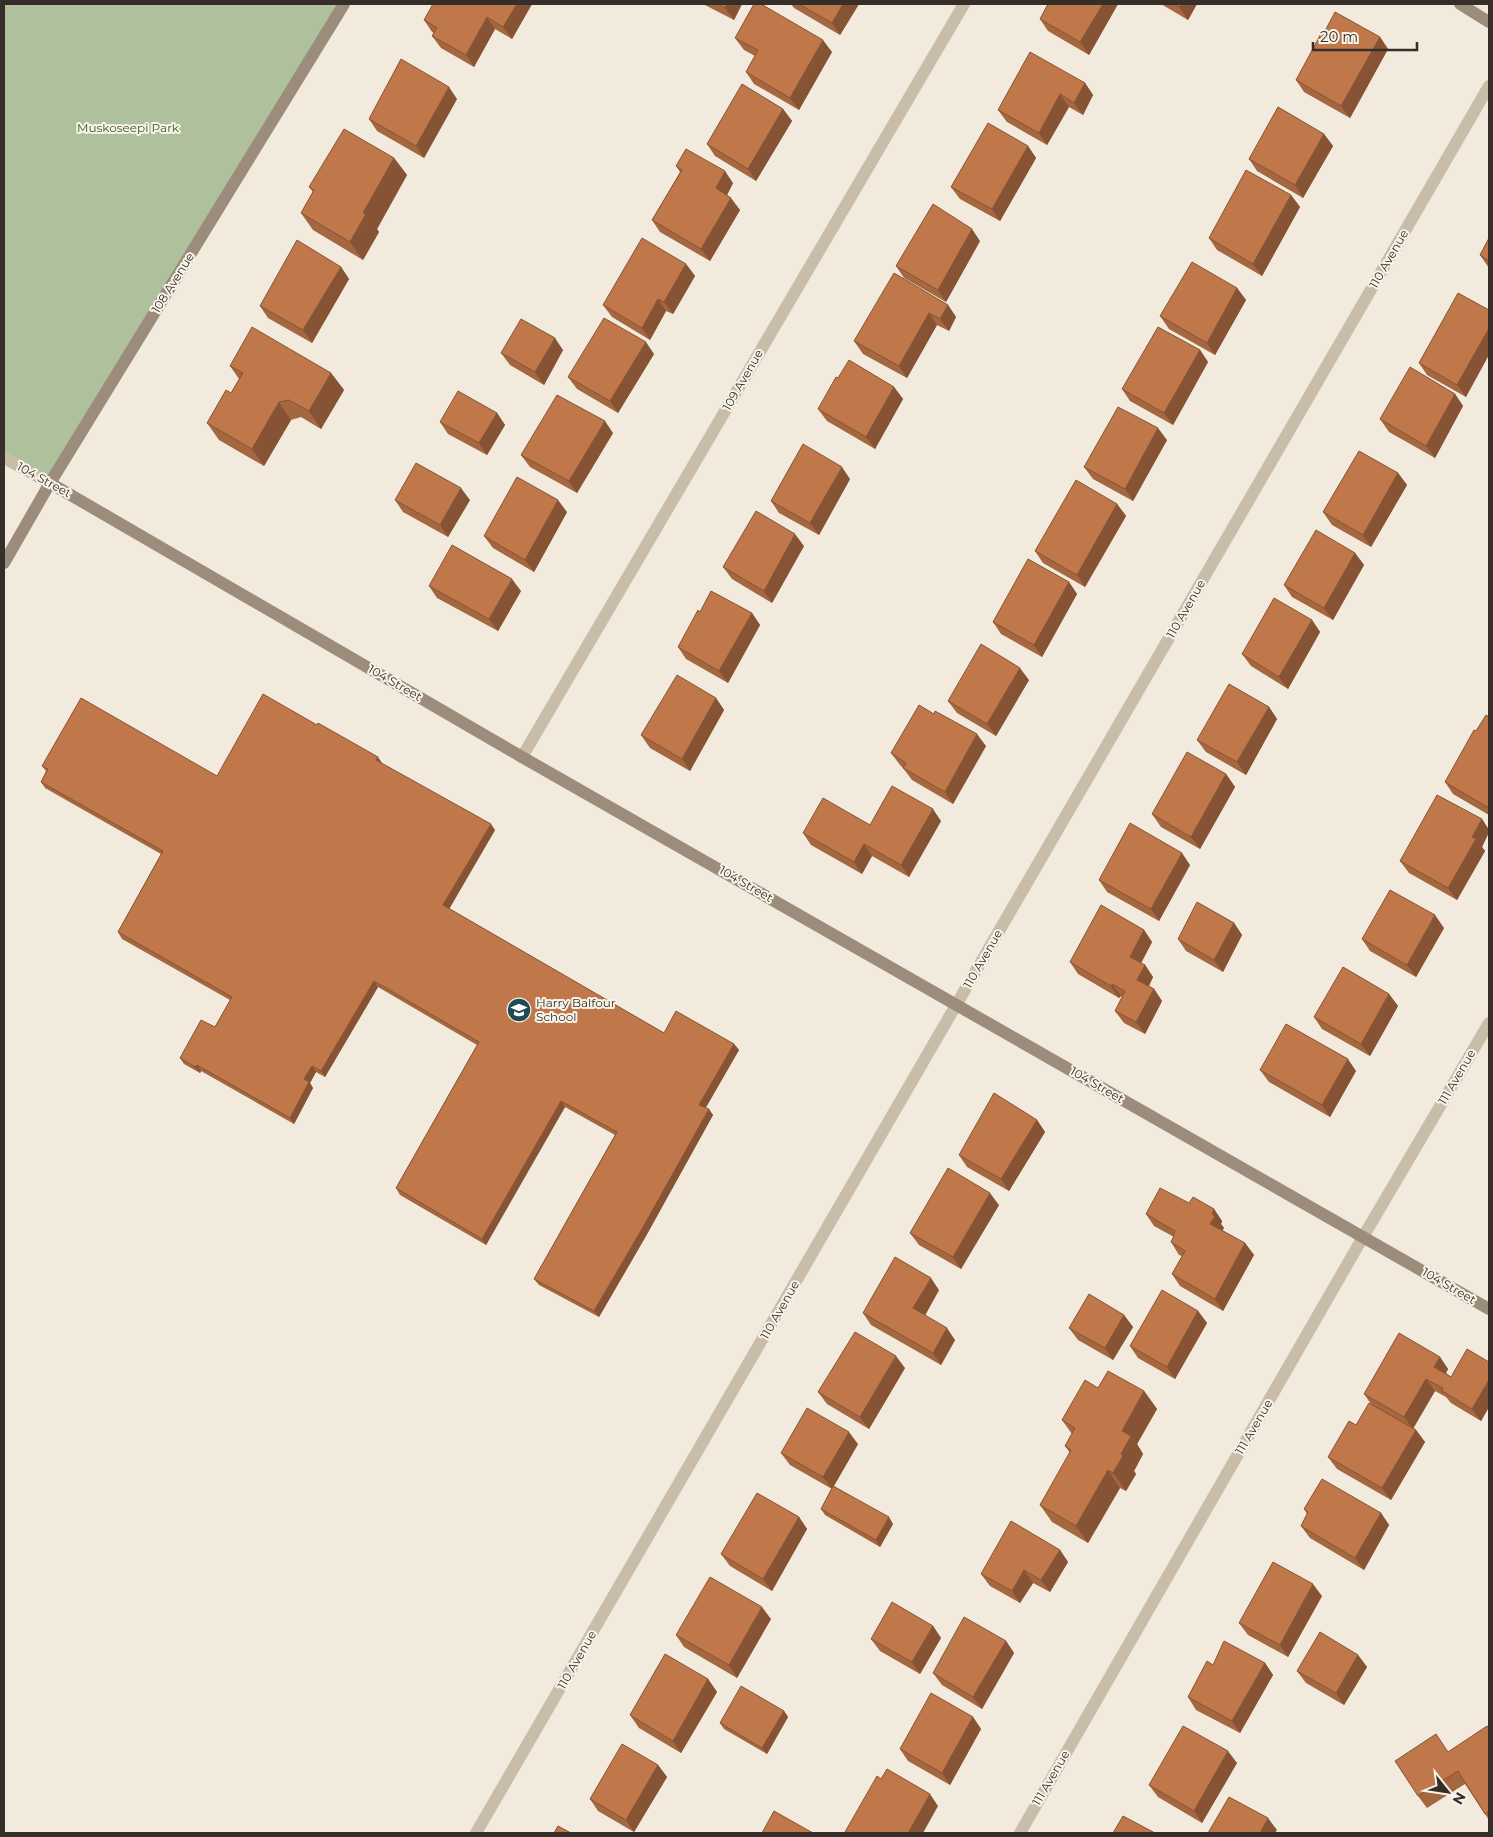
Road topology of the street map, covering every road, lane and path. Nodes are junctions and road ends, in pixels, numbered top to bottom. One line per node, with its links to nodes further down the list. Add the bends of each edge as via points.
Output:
1 (344, 4): 7 (street, 108 Avenue)
2 (964, 4): 9 (street, 109 Avenue)
3 (1460, 4): 4 (street)
4 (1489, 22)
5 (1489, 86): 10 (street, 110 Avenue)
6 (4, 458): 7 (street, 104 Street)
7 (50, 482): 8 (street, 108 Avenue); 9 (street, 104 Street)
8 (4, 563)
9 (522, 757): 10 (street, 104 Street)
10 (956, 1005): 12 (street, 104 Street); 14 (street, 110 Avenue)
11 (1489, 1022): 12 (street, 111 Avenue)
12 (1363, 1237): 13 (street, 104 Street); 15 (street, 111 Avenue)
13 (1489, 1309)
14 (476, 1833)
15 (1020, 1833)

